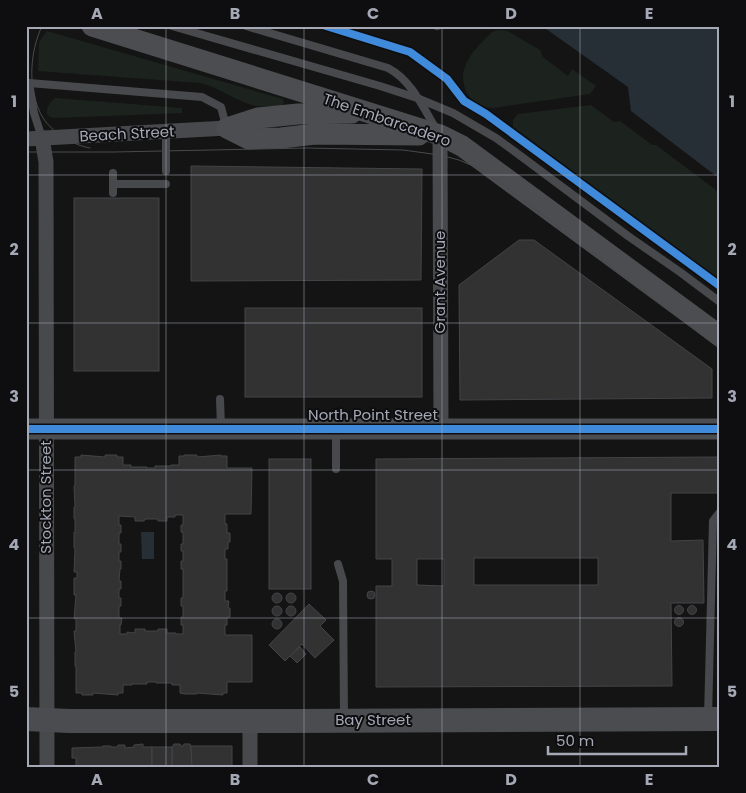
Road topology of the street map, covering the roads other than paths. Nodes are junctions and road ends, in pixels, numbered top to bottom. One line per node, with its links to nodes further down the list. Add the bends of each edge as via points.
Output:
1 (92, 26): 5 (street, The Embarcadero)
2 (172, 26): 4 (lane)
3 (246, 26): 4 (lane, via 388,68 404,79)
4 (417, 98): 8 (lane); 16 (lane, via 453,113 496,138)
5 (374, 114): 6 (street, via 258,118); 8 (street, The Embarcadero)
6 (227, 128): 7 (street, Beach Street); 8 (street, via 249,139 316,134); 9 (lane, via 221,107 202,97 29,84)
7 (166, 132): 9 (street, Beach Street); 11 (lane)
8 (440, 135): 17 (street, The Embarcadero, via 468,151); 22 (street, Grant Avenue)
9 (42, 138): 10 (street, Beach Street); 19 (street, Stockton Street, via 46,162)
10 (26, 139)
11 (166, 170)
12 (113, 173): 13 (lane)
13 (113, 184): 14 (lane); 15 (lane)
14 (166, 184)
15 (113, 193)
16 (720, 302)
17 (720, 336)
18 (220, 399): 20 (lane)
19 (36, 429): 20 (street, North Point Street); 27 (street, Stockton Street)
20 (221, 429): 21 (street, North Point Street)
21 (336, 429): 22 (street, North Point Street); 24 (lane)
22 (441, 429): 23 (street, North Point Street)
23 (720, 429)
24 (336, 469)
25 (720, 512): 29 (lane, via 713,521)
26 (338, 564): 28 (lane, via 343,581)
27 (37, 719): 30 (main road, Bay Street); 31 (street, Stockton Street)
28 (344, 720): 29 (main road, Bay Street); 30 (main road, Bay Street)
29 (714, 720)
30 (250, 721): 32 (street)
31 (47, 767)
32 (250, 767)

